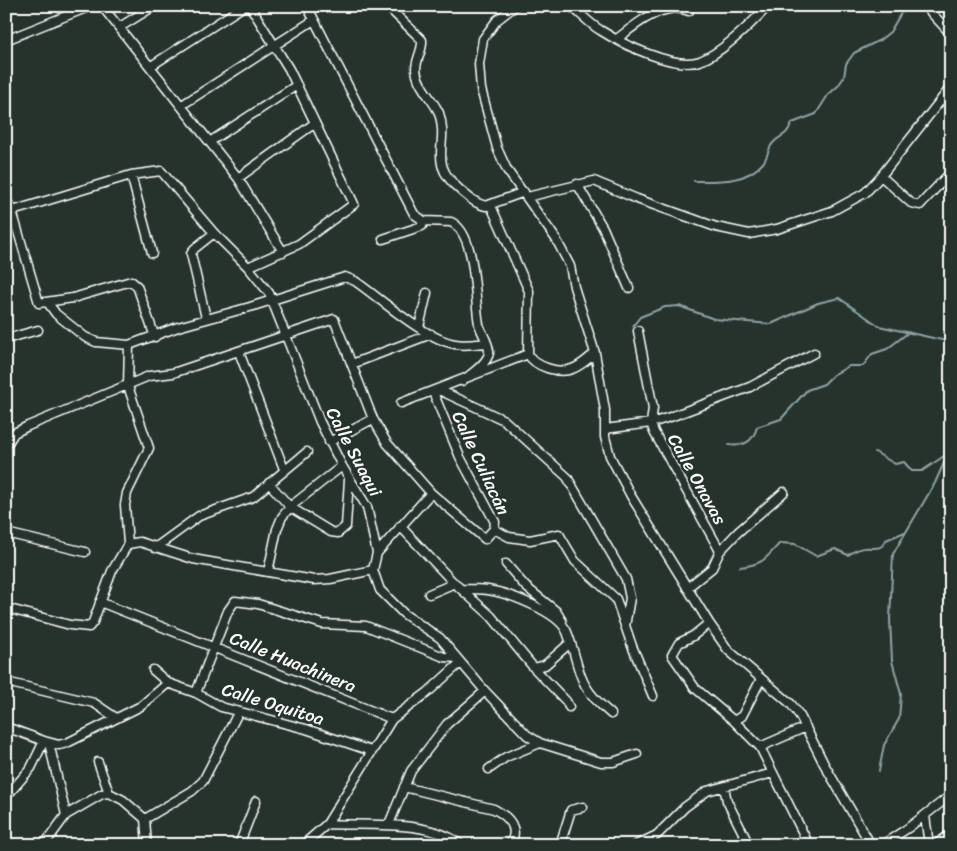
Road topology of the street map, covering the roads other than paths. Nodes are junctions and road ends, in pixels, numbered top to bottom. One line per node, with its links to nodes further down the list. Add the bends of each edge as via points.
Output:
1 (91, 6): 17 (street)
2 (102, 6): 14 (street)
3 (154, 6): 14 (street)
4 (244, 6): 19 (street)
5 (250, 6): 18 (street)
6 (306, 6): 13 (street)
7 (387, 6): 32 (street, via 422,40 416,69 440,120 440,159 444,173 476,202)
8 (571, 6): 16 (street)
9 (925, 6): 15 (street)
10 (513, 7): 30 (street, via 491,26 483,39 479,76 497,148 507,170)
11 (765, 8): 16 (street, via 717,51 700,61 690,63 666,59)
12 (689, 11): 16 (street, via 672,7 662,10)
13 (314, 20): 18 (street); 34 (street, via 414,214)
14 (120, 28): 19 (street)
15 (951, 34)
16 (616, 39)
17 (6, 40)
18 (275, 45): 20 (street); 22 (street)
19 (151, 66): 22 (street)
20 (297, 85): 23 (street); 24 (street)
21 (951, 87): 27 (street)
22 (182, 105): 24 (street)
23 (315, 123): 28 (street); 37 (street, via 354,204)
24 (211, 141): 28 (street)
25 (951, 172): 27 (street, via 920,205 911,203)
26 (131, 175): 33 (street); 35 (street, Calle Suaqui, via 161,171); 38 (street)
27 (882, 176): 29 (street, via 845,206 777,229 749,234 716,227 599,182)
28 (238, 178): 37 (street)
29 (577, 184): 30 (street); 40 (street, via 603,228)
30 (525, 194): 32 (street); 56 (street, via 568,259)
31 (6, 198): 33 (street)
32 (491, 206): 54 (street, via 529,291)
33 (9, 212): 43 (street, via 39,303)
34 (424, 221): 36 (street, via 422,226); 52 (street, via 448,221 462,230 469,249 479,322)
35 (214, 233): 39 (street, Calle Suaqui); 44 (street, via 191,254)
36 (383, 239)
37 (283, 252): 39 (street)
38 (152, 253)
39 (248, 267): 42 (street, Calle Suaqui)
40 (630, 288)
41 (427, 293): 45 (street)
42 (272, 300): 44 (street); 45 (street, via 345,277 356,281); 49 (street, Calle Suaqui)
43 (48, 303): 50 (street, via 130,281 137,286); 53 (street, via 56,314 85,337 96,342)
44 (206, 318): 50 (street)
45 (419, 327): 48 (street)
46 (38, 330): 51 (street)
47 (638, 331): 64 (street, Calle Onavas, via 653,408)
48 (430, 334): 52 (street, via 460,345); 58 (street)
49 (285, 335): 55 (street); 58 (street, via 334,319); 66 (street, Calle Suaqui)
50 (155, 336): 53 (street)
51 (6, 338)
52 (486, 343): 59 (street, via 489,350 487,359)
53 (129, 345): 60 (street)
54 (529, 351): 56 (street, via 536,363 560,371 571,370); 59 (street)
55 (239, 352): 60 (street, via 173,373 149,376); 70 (street)
56 (595, 353): 65 (street)
57 (814, 353): 64 (street, via 745,389)
58 (352, 364): 63 (street)
59 (462, 380): 61 (street)
60 (128, 386): 67 (street, via 28,426 14,433); 79 (street, via 150,448 127,493)
61 (436, 391): 62 (street); 77 (street, Calle Culiacán, via 460,457 495,522); 94 (street, via 504,420 567,477 626,578 630,598)
62 (401, 403)
63 (373, 419): 66 (street); 73 (street, via 393,451)
64 (651, 423): 65 (street); 81 (street, Calle Onavas, via 667,458)
65 (605, 429): 88 (street, via 613,463)
66 (329, 442): 69 (street, Calle Suaqui)
67 (6, 446)
68 (307, 452): 70 (street)
69 (342, 466): 71 (street, Calle Suaqui); 75 (street)
70 (284, 469): 72 (street)
71 (349, 479): 75 (street, via 346,526 338,533); 83 (street, Calle Suaqui, via 367,507)
72 (269, 483): 75 (street); 80 (street, via 253,497 199,516)
73 (431, 492): 76 (street); 77 (street, Calle Culiacán, via 481,538 485,539)
74 (784, 492): 81 (street)
75 (290, 508): 86 (street, via 277,529)
76 (400, 526): 83 (street); 87 (street)
77 (494, 529): 94 (street, via 509,537 530,540 559,534 575,561 614,596)
78 (6, 533): 82 (street)
79 (128, 544): 80 (street, via 140,542); 90 (street, via 112,571)
80 (155, 548): 86 (street, via 192,559)
81 (720, 551): 88 (street, via 712,568)
82 (85, 552)
83 (376, 553): 85 (street, Calle Suaqui)
84 (506, 564): 92 (street, via 526,587 556,611)
85 (373, 570): 86 (street, via 314,580); 97 (street, via 380,590 404,614 440,638)
86 (268, 572)
87 (458, 586): 89 (street); 92 (street, via 501,593 544,611); 98 (street, via 491,616)
88 (687, 588): 93 (street)
89 (429, 594)
90 (100, 602): 91 (street, via 93,622 88,626 70,625); 96 (street, Calle Huachinera)
91 (6, 608)
92 (562, 623): 95 (street)
93 (709, 623): 100 (street, via 728,650); 111 (street, via 693,636 678,642 672,655 695,688)
94 (626, 626): 105 (street)
95 (570, 643): 98 (street, via 545,665); 108 (street, via 579,676 589,694)
96 (213, 646): 97 (street, via 228,611 235,601 244,600 322,624 366,626); 104 (street); 110 (street, Calle Huachinera)
97 (458, 661): 103 (street); 110 (street, via 427,694)
98 (534, 668): 106 (street)
99 (153, 670): 102 (street, Calle Oquitoa)
100 (761, 678): 111 (street, via 742,716); 113 (street, via 791,704)
101 (6, 682): 109 (street, via 94,703)
102 (168, 682): 104 (street, Calle Oquitoa); 109 (street, via 142,706)
103 (484, 691): 115 (street, via 519,728); 122 (street, via 447,724 411,771)
104 (196, 693): 107 (street, Calle Oquitoa)
105 (653, 696)
106 (569, 707)
107 (238, 713): 117 (street, Calle Oquitoa, via 306,729); 131 (street, via 203,781)
108 (611, 714)
109 (116, 718): 114 (street, via 67,743)
110 (392, 719): 117 (street)
111 (734, 721): 116 (street)
112 (6, 727): 114 (street)
113 (806, 727): 116 (street); 145 (street)
114 (46, 742): 126 (street, via 31,768); 129 (street)
115 (540, 743): 118 (street, via 601,762 613,762); 120 (street)
116 (760, 747): 121 (street)
117 (371, 751): 132 (street)
118 (637, 754)
119 (98, 762): 124 (street)
120 (489, 768)
121 (773, 774): 123 (street); 144 (street)
122 (404, 787): 133 (street); 140 (street, via 504,814 514,827)
123 (724, 787): 142 (street, via 708,792 685,807 657,834); 143 (street, via 727,801)
124 (109, 793): 129 (street); 131 (street, via 124,800)
125 (951, 796): 130 (street)
126 (6, 797)
127 (256, 801): 137 (street)
128 (583, 806): 141 (street, via 572,810)
129 (66, 815): 135 (street)
130 (925, 816): 146 (street); 147 (street)
131 (145, 820): 136 (street)
132 (327, 824): 133 (street); 138 (street)
133 (389, 824): 139 (street, via 424,830)
134 (951, 834): 148 (street)
135 (44, 845)
136 (147, 845)
137 (239, 845)
138 (303, 845)
139 (461, 845)
140 (510, 845)
141 (560, 845)
142 (636, 845)
143 (749, 845)
144 (809, 845)
145 (871, 845)
146 (882, 845)
147 (929, 845)
148 (935, 845)

